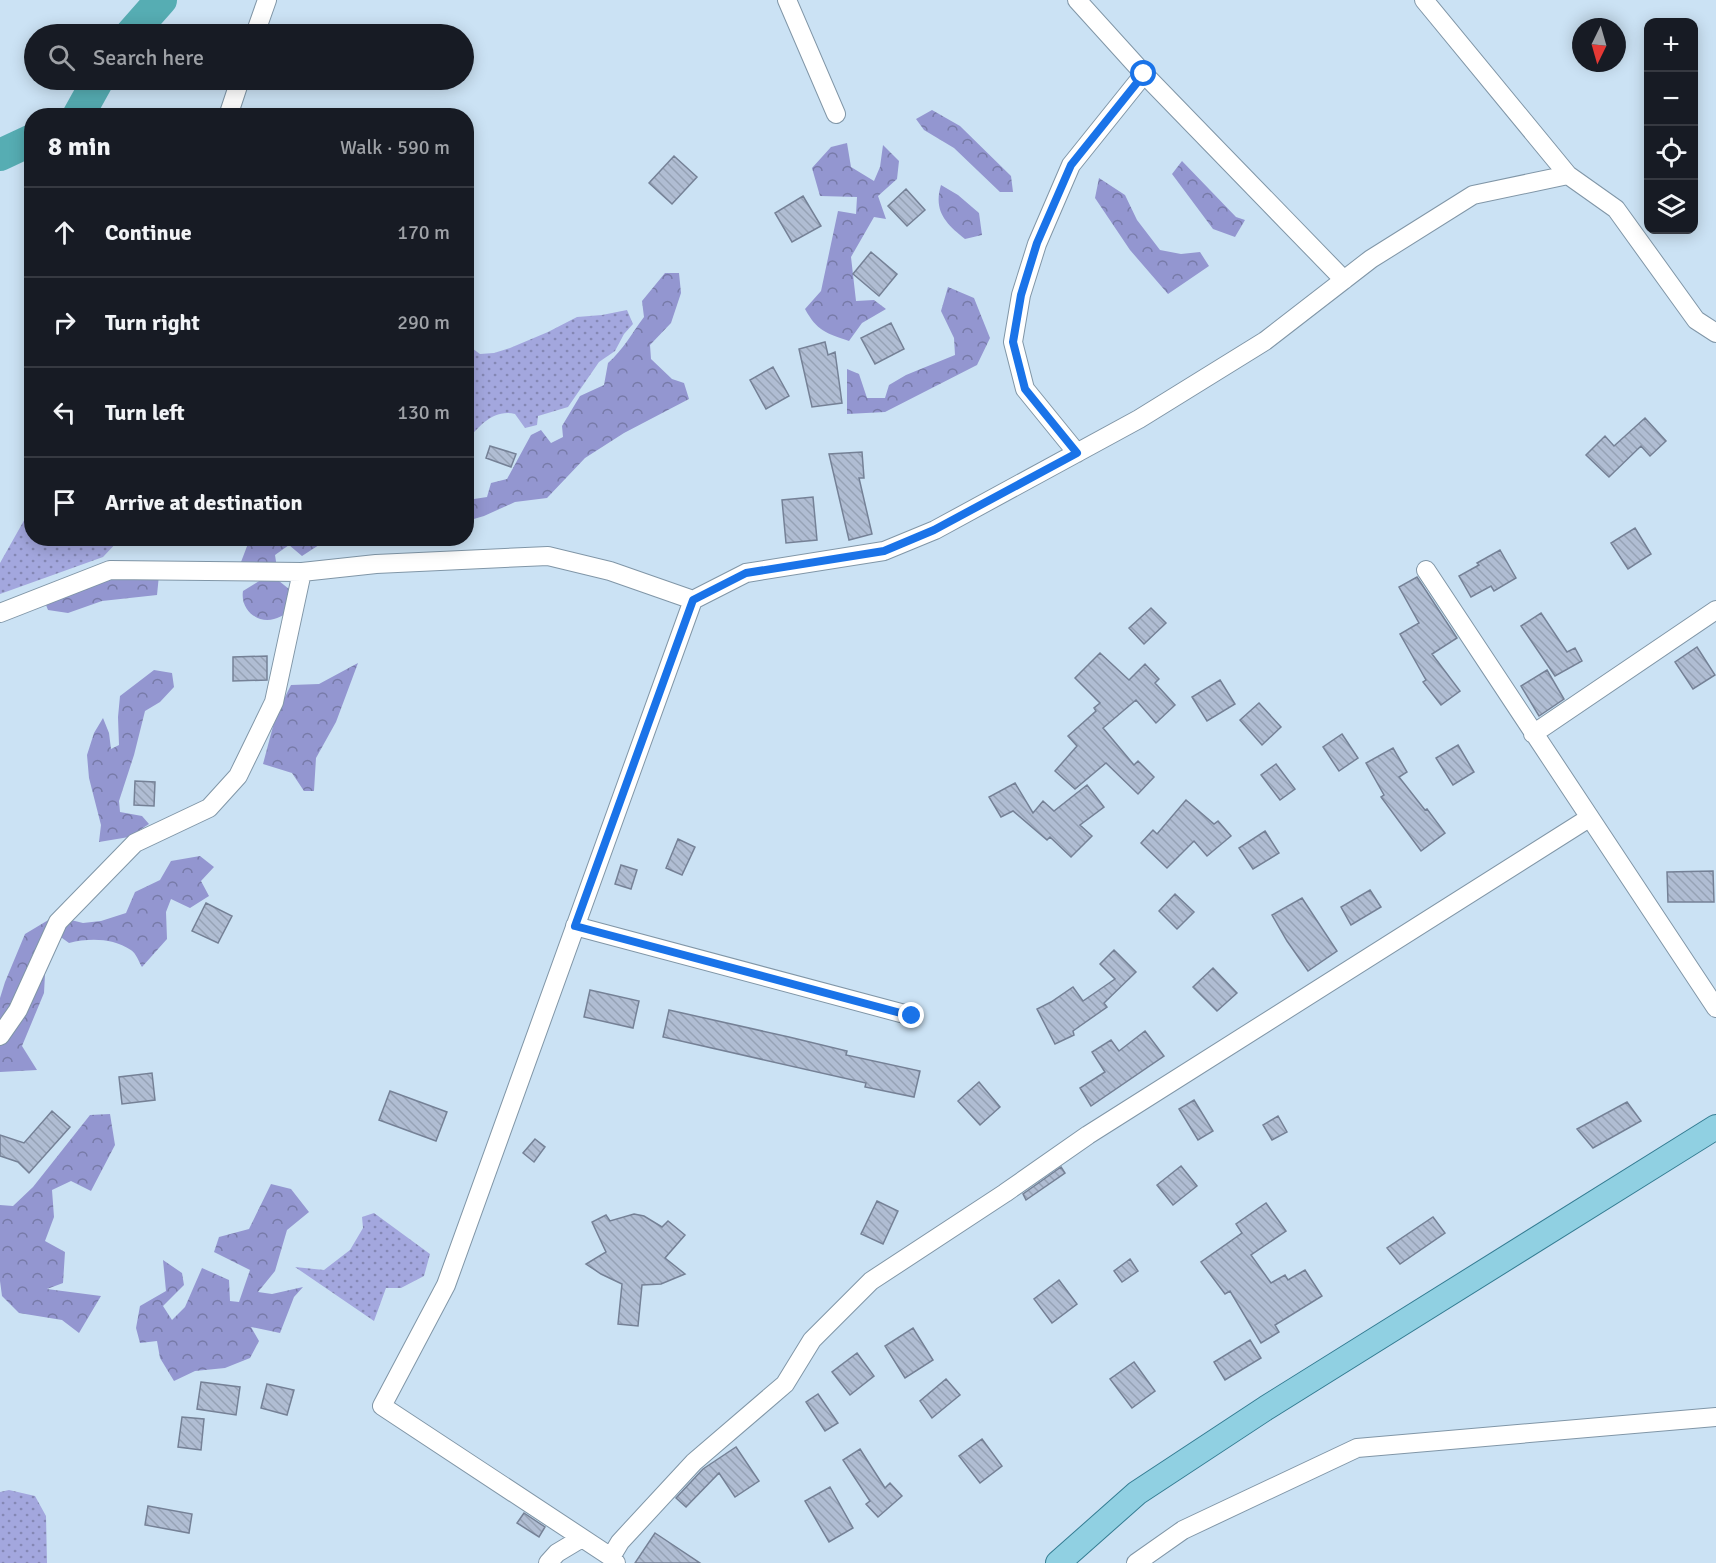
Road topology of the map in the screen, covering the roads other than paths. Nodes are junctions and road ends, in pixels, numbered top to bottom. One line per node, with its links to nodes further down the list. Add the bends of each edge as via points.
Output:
1 (267, 0): 5 (street)
2 (787, 0): 9 (street)
3 (1077, 0): 6 (street)
4 (1424, 0): 10 (street)
5 (259, 24)
6 (1144, 74): 11 (street); 13 (street, via 1071,165 1037,243 1021,295 1013,342 1025,389)
7 (237, 90): 8 (street)
8 (231, 108)
9 (836, 114)
10 (1568, 175): 11 (street, via 1473,195); 12 (street, via 1616,209 1696,320)
11 (1344, 280): 13 (street, via 1266,341)
12 (1716, 333)
13 (1077, 453): 16 (street, via 934,530 884,551 746,573)
14 (1426, 570): 19 (street)
15 (302, 572): 16 (street, via 376,564 548,556 610,571); 18 (street, via 110,570); 24 (street, via 274,702 238,776 209,807 135,843 58,922 18,1010)
16 (693, 600): 21 (street)
17 (1716, 610): 19 (street)
18 (0, 613)
19 (1533, 734): 20 (street)
20 (1590, 818): 22 (street); 28 (street, via 1088,1135 871,1281 812,1340 785,1384 694,1462 620,1542)
21 (575, 926): 23 (street); 27 (street, via 446,1285 382,1406)
22 (1716, 1008)
23 (912, 1016)
24 (0, 1036)
25 (1716, 1127): 30 (main road, via 1146,1486)
26 (1716, 1416): 31 (street, via 1356,1448 1183,1530)
27 (582, 1538): 28 (street); 29 (street)
28 (613, 1560)
29 (548, 1563)
30 (1058, 1563)
31 (1136, 1563)

